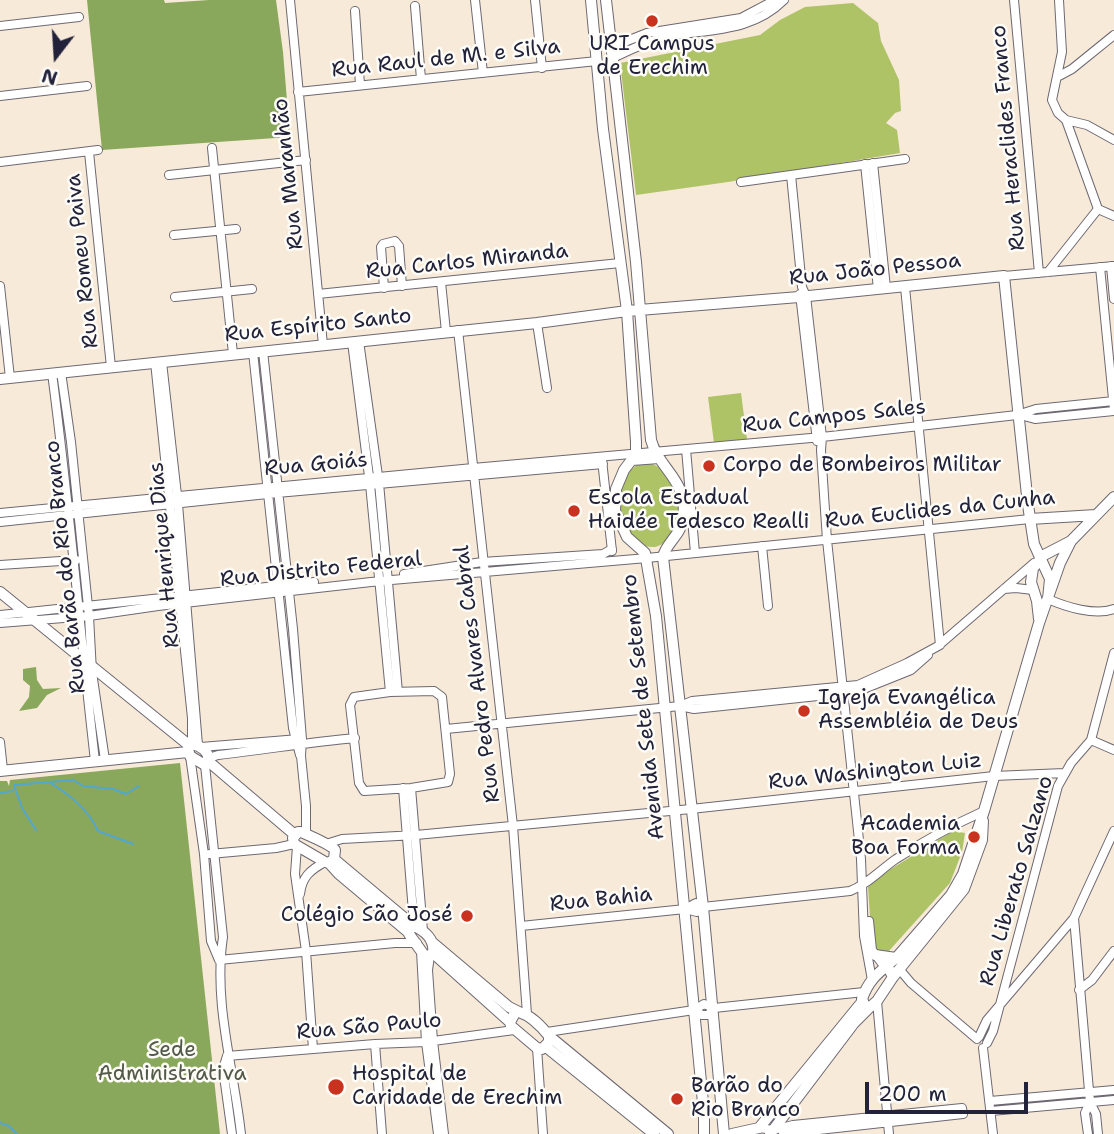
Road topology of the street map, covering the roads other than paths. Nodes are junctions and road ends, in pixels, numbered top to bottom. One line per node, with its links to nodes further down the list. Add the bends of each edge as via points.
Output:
1 (290, 0): 25 (street, Rua Maranhão)
2 (475, 0): 20 (street)
3 (535, 0): 19 (street)
4 (591, 0): 18 (main road)
5 (606, 0): 16 (main road, Avenida Sete de Setembro)
6 (775, 0): 15 (street, via 741,18)
7 (783, 0): 15 (street, via 752,22 715,31)
8 (1013, 0): 49 (street, Rua Heraclides Franco)
9 (1059, 0): 21 (street)
10 (415, 6): 22 (street)
11 (355, 11): 23 (street)
12 (79, 17): 13 (street)
13 (0, 26)
14 (1114, 35): 21 (street)
15 (653, 36): 16 (street, via 627,41); 17 (street)
16 (611, 38): 17 (main road, Avenida Sete de Setembro)
17 (613, 58): 18 (main road); 28 (main road, Avenida Sete de Setembro)
18 (597, 61): 19 (street, Rua Raul de M. e Silva); 29 (main road)
19 (542, 68): 20 (street, Rua Raul de M. e Silva)
20 (483, 73): 22 (street, Rua Raul de M. e Silva)
21 (1059, 76): 27 (street, via 1052,100)
22 (421, 79): 23 (street, Rua Raul de M. e Silva)
23 (360, 85): 25 (street, Rua Raul de M. e Silva)
24 (87, 86): 26 (street)
25 (298, 92): 33 (street, Rua Maranhão)
26 (0, 96)
27 (1066, 120): 30 (street); 40 (street)
28 (621, 121): 29 (main road); 45 (main road, Avenida Sete de Setembro)
29 (602, 123): 46 (main road)
30 (1114, 140)
31 (212, 148): 36 (street)
32 (905, 159): 35 (street)
33 (306, 160): 36 (street); 60 (street, Rua Maranhão)
34 (0, 162): 74 (street, Rua Romeu Paiva, via 94,151)
35 (869, 164): 38 (street); 57 (street)
36 (215, 170): 37 (street); 43 (street)
37 (169, 175)
38 (791, 175): 39 (street); 59 (street)
39 (741, 182)
40 (1098, 209): 41 (street); 49 (street)
41 (1114, 216)
42 (236, 229): 43 (street)
43 (221, 230): 44 (street); 58 (street)
44 (174, 235)
45 (636, 262): 46 (main road); 63 (main road, Avenida Sete de Setembro)
46 (620, 263): 51 (street, Rua Carlos Miranda); 64 (main road)
47 (1113, 266): 48 (street, Rua João Pessoa); 62 (street)
48 (1100, 267): 49 (street, Rua João Pessoa); 68 (street)
49 (1044, 272): 50 (street, Rua João Pessoa)
50 (1004, 276): 54 (main road, Rua João Pessoa); 80 (main road)
51 (441, 282): 53 (street, Rua Carlos Miranda); 67 (street)
52 (0, 286): 76 (street)
53 (402, 286): 55 (street, Rua Carlos Miranda); 55 (street, via 395,241 381,247)
54 (905, 287): 57 (main road, Rua João Pessoa); 81 (street)
55 (384, 288): 60 (street, Rua Carlos Miranda)
56 (252, 289): 58 (street)
57 (882, 289): 59 (main road, Rua João Pessoa)
58 (227, 291): 61 (street); 72 (street)
59 (802, 293): 63 (main road, Rua João Pessoa); 82 (street)
60 (318, 294): 70 (street, Rua Maranhão)
61 (175, 296)
62 (1114, 299)
63 (640, 309): 64 (main road, Rua Espírito Santo); 86 (main road, Avenida Sete de Setembro, via 651,440)
64 (627, 311): 65 (main road, Rua Espírito Santo); 87 (main road)
65 (537, 323): 66 (main road, Rua Espírito Santo); 77 (street)
66 (458, 330): 67 (main road, Rua Espírito Santo); 89 (street, Rua Pedro Alvares Cabral)
67 (446, 332): 69 (main road, Rua Espírito Santo)
68 (1110, 335): 79 (street)
69 (356, 341): 70 (main road, Rua Espírito Santo); 90 (street)
70 (323, 345): 71 (main road, Rua Espírito Santo)
71 (258, 351): 72 (main road, Rua Espírito Santo); 93 (street)
72 (233, 354): 73 (main road, Rua Espírito Santo)
73 (159, 362): 74 (main road, Rua Espírito Santo); 96 (street, Rua Henrique Dias)
74 (111, 367): 75 (main road, Rua Espírito Santo)
75 (57, 372): 76 (main road, Rua Espírito Santo); 78 (street, Rua Barão do Rio Branco)
76 (5, 378)
77 (547, 388)
78 (61, 403): 83 (street, Rua Barão do Rio Branco); 84 (street, Rua Barão do Rio Branco)
79 (1114, 406): 80 (street, Rua Campos Sales, via 1035,419)
80 (1017, 415): 81 (street, Rua Campos Sales); 103 (main road)
81 (918, 427): 82 (street, Rua Campos Sales); 107 (street)
82 (819, 437): 85 (street, Rua Campos Sales); 108 (street)
83 (60, 442): 84 (street); 99 (street, Rua Barão do Rio Branco)
84 (71, 442): 99 (street, Rua Barão do Rio Branco)
85 (686, 449): 86 (street, Rua Campos Sales); 91 (street)
86 (657, 454): 87 (main road); 94 (main road, Avenida Sete de Setembro, via 674,475)
87 (634, 457): 88 (street, Rua Goiás); 97 (main road, via 620,479)
88 (603, 460): 89 (street, Rua Goiás); 92 (street)
89 (473, 471): 90 (street, Rua Goiás); 119 (street, Rua Pedro Alvares Cabral)
90 (374, 481): 93 (street, Rua Goiás); 120 (street)
91 (689, 481): 94 (street); 105 (street)
92 (606, 487): 97 (street); 106 (street)
93 (273, 490): 96 (street, Rua Goiás); 121 (street)
94 (682, 496): 98 (main road, Avenida Sete de Setembro)
95 (1114, 497): 101 (main road)
96 (173, 501): 99 (street, Rua Goiás); 127 (street, Rua Henrique Dias)
97 (615, 508): 106 (street); 114 (main road, Avenida Sete de Setembro, via 627,537)
98 (683, 510): 105 (street); 113 (main road, Avenida Sete de Setembro, via 678,535)
99 (73, 511): 102 (street, Rua Goiás); 116 (street, Rua Barão do Rio Branco); 117 (street, Rua Barão do Rio Branco)
100 (0, 513): 102 (street, Rua Goiás)
101 (1096, 515): 103 (main road, Rua Euclides da Cunha); 109 (main road)
102 (17, 516): 104 (street, Rua Goiás)
103 (1030, 519): 107 (street, Rua Euclides da Cunha); 115 (main road)
104 (0, 522)
105 (692, 522): 111 (street)
106 (611, 529): 112 (street)
107 (930, 529): 108 (street, Rua Euclides da Cunha); 139 (street)
108 (827, 540): 110 (street, Rua Euclides da Cunha); 142 (street)
109 (1071, 541): 115 (main road); 126 (main road)
110 (762, 546): 111 (street, Rua Euclides da Cunha); 130 (street)
111 (695, 553): 113 (street, Rua Euclides da Cunha)
112 (611, 554): 114 (street, Rua Distrito Federal); 119 (street, Rua Distrito Federal)
113 (663, 554): 114 (main road); 132 (main road, Avenida Sete de Setembro)
114 (646, 555): 135 (main road, Avenida Sete de Setembro)
115 (1040, 558): 122 (street); 123 (main road, via 1030,576); 126 (main road, via 1050,579)
116 (82, 559): 117 (street); 128 (street, Rua Barão do Rio Branco)
117 (73, 561): 118 (street); 129 (street, Rua Barão do Rio Branco)
118 (0, 565)
119 (483, 567): 120 (street, Rua Distrito Federal); 148 (street, Rua Pedro Alvares Cabral)
120 (384, 578): 121 (street, Rua Distrito Federal); 143 (street)
121 (283, 589): 127 (street, Rua Distrito Federal); 153 (street, via 293,628)
122 (1004, 589): 123 (street); 139 (street)
123 (1033, 590): 138 (main road)
124 (0, 592): 134 (main road)
125 (0, 599): 134 (main road)
126 (1048, 599): 131 (street, via 1094,612); 138 (main road)
127 (183, 600): 128 (street, Rua Distrito Federal); 136 (street, Rua Distrito Federal); 154 (street, Rua Henrique Dias)
128 (88, 605): 129 (street, Rua Distrito Federal); 136 (street, Rua Barão do Rio Branco)
129 (78, 606): 134 (street, Rua Distrito Federal); 136 (street, Rua Barão do Rio Branco)
130 (768, 606)
131 (1114, 609)
132 (668, 613): 135 (main road); 144 (main road, Avenida Sete de Setembro)
133 (0, 615): 134 (street, Rua Distrito Federal)
134 (26, 616): 136 (street, Rua Distrito Federal); 137 (street, Rua Distrito Federal); 141 (main road)
135 (656, 616): 145 (main road, Avenida Sete de Setembro)
136 (84, 617): 141 (street, Rua Barão do Rio Branco)
137 (0, 623)
138 (1039, 624): 160 (main road)
139 (940, 645): 142 (street)
140 (1114, 653): 151 (street, Rua Liberato Salzano)
141 (87, 665): 146 (street, Rua Barão do Rio Branco); 147 (street, Rua Barão do Rio Branco); 154 (main road)
142 (843, 691): 144 (street, via 692,701); 162 (street)
143 (394, 692): 149 (street, via 439,692); 150 (street, via 354,697 350,705)
144 (680, 706): 145 (street); 163 (main road, Avenida Sete de Setembro)
145 (666, 707): 148 (street); 164 (main road, Avenida Sete de Setembro)
146 (100, 720): 147 (street); 156 (street, Rua Barão do Rio Branco)
147 (90, 721): 156 (street, Rua Barão do Rio Branco)
148 (502, 724): 149 (street); 166 (street, Rua Pedro Alvares Cabral)
149 (446, 729): 161 (street, via 448,782)
150 (355, 738): 153 (street); 161 (street, via 360,788 369,792)
151 (1091, 740): 155 (street); 159 (street, Rua Liberato Salzano)
152 (0, 742): 158 (street)
153 (299, 742): 154 (street); 157 (street); 169 (street, via 306,806)
154 (192, 749): 156 (main road); 157 (main road); 174 (street, Rua Henrique Dias)
155 (1114, 750)
156 (100, 760): 158 (main road)
157 (207, 761): 169 (main road); 173 (street, Rua Henrique Dias)
158 (2, 770)
159 (1064, 774): 160 (street, Rua Washington Luiz); 197 (street, Rua Liberato Salzano)
160 (994, 776): 162 (street, Rua Washington Luiz); 165 (main road)
161 (407, 788): 168 (street)
162 (853, 793): 163 (street, Rua Washington Luiz); 176 (street)
163 (691, 809): 164 (street, Rua Washington Luiz); 178 (main road, Avenida Sete de Setembro)
164 (676, 811): 166 (street, Rua Washington Luiz); 179 (main road, Avenida Sete de Setembro)
165 (984, 811): 176 (street, via 894,860); 183 (main road, via 982,841 964,889)
166 (513, 826): 168 (street, Rua Washington Luiz); 181 (street, Rua Pedro Alvares Cabral)
167 (1114, 831): 172 (street)
168 (412, 835): 170 (street, Rua Washington Luiz); 182 (street)
169 (298, 839): 171 (main road); 173 (street, via 276,848); 175 (main road); 177 (street, via 295,874)
170 (352, 840): 171 (street, Rua Washington Luiz); 175 (street)
171 (326, 844): 175 (main road, via 333,847)
172 (1111, 847): 180 (street)
173 (214, 853): 174 (street); 190 (street, Rua Henrique Dias, via 223,937)
174 (204, 854): 190 (street, Rua Henrique Dias, via 211,941)
175 (331, 859): 177 (street, via 303,878); 182 (main road)
176 (865, 884): 178 (street, Rua Bahia, via 850,891); 188 (street); 194 (street, via 864,936)
177 (300, 900): 186 (street)
178 (703, 907): 179 (street, Rua Bahia, via 697,912); 198 (main road, Avenida Sete de Setembro)
179 (685, 909): 181 (street, Rua Bahia); 199 (main road, Avenida Sete de Setembro)
180 (1074, 918): 195 (street); 197 (street)
181 (521, 926): 200 (street, Rua Pedro Alvares Cabral)
182 (414, 930): 184 (street); 185 (main road); 185 (main road)
183 (926, 932): 189 (main road); 193 (main road)
184 (395, 943): 185 (street); 186 (street)
185 (427, 949): 200 (main road); 201 (main road); 204 (street)
186 (306, 951): 190 (street); 208 (street)
187 (1114, 951): 191 (street)
188 (875, 955): 189 (main road); 192 (street)
189 (896, 958): 192 (main road)
190 (219, 960): 210 (street, Rua Henrique Dias)
191 (1110, 964): 195 (street)
192 (884, 966): 193 (main road); 194 (main road)
193 (896, 974): 196 (main road); 203 (street)
194 (872, 980): 196 (main road)
195 (1079, 990): 218 (street)
196 (868, 1001): 198 (street); 213 (main road); 223 (street)
197 (1000, 1005): 203 (street); 206 (street)
198 (714, 1008): 199 (street, via 704,1003); 216 (main road, Avenida Sete de Setembro)
199 (694, 1010): 202 (street); 217 (main road, Avenida Sete de Setembro)
200 (523, 1013): 201 (main road, via 515,1013); 202 (main road)
201 (512, 1026): 204 (street, Rua São Paulo); 207 (main road)
202 (548, 1034): 207 (main road, via 549,1042); 209 (main road)
203 (978, 1038): 206 (street, via 977,1045)
204 (429, 1041): 205 (street, Rua São Paulo); 230 (street); 231 (street)
205 (375, 1044): 208 (street, Rua São Paulo); 229 (street)
206 (985, 1045): 220 (street)
207 (541, 1047): 211 (main road); 232 (street)
208 (313, 1049): 210 (street, Rua São Paulo)
209 (569, 1051): 211 (main road, via 567,1058); 212 (main road)
210 (227, 1056): 227 (street, Rua Henrique Dias, via 223,1069); 228 (street, Rua Henrique Dias)
211 (559, 1056): 214 (main road)
212 (583, 1062): 214 (main road, via 576,1063); 233 (main road)
213 (815, 1067): 222 (main road); 225 (main road)
214 (576, 1071): 233 (main road)
215 (1114, 1090): 218 (street)
216 (720, 1093): 217 (main road); 235 (main road, Avenida Sete de Setembro)
217 (702, 1095): 234 (main road, Avenida Sete de Setembro)
218 (1089, 1097): 219 (street); 220 (street); 221 (street); 239 (street, via 1085,1113); 240 (street)
219 (1114, 1100)
220 (990, 1101): 221 (street)
221 (991, 1111): 238 (street)
222 (785, 1112): 224 (main road, via 785,1120); 226 (main road)
223 (887, 1119): 223 (street, via 963,1114 963,1111 962,1108); 224 (street); 226 (street); 237 (street)
224 (793, 1125): 226 (street)
225 (759, 1128): 226 (street); 236 (main road)
226 (776, 1133)
227 (232, 1134)
228 (241, 1134)
229 (382, 1134)
230 (438, 1134)
231 (444, 1134)
232 (543, 1134)
233 (661, 1134)
234 (704, 1134)
235 (724, 1134)
236 (732, 1134)
237 (889, 1134)
238 (992, 1134)
239 (1088, 1134)
240 (1098, 1134)

